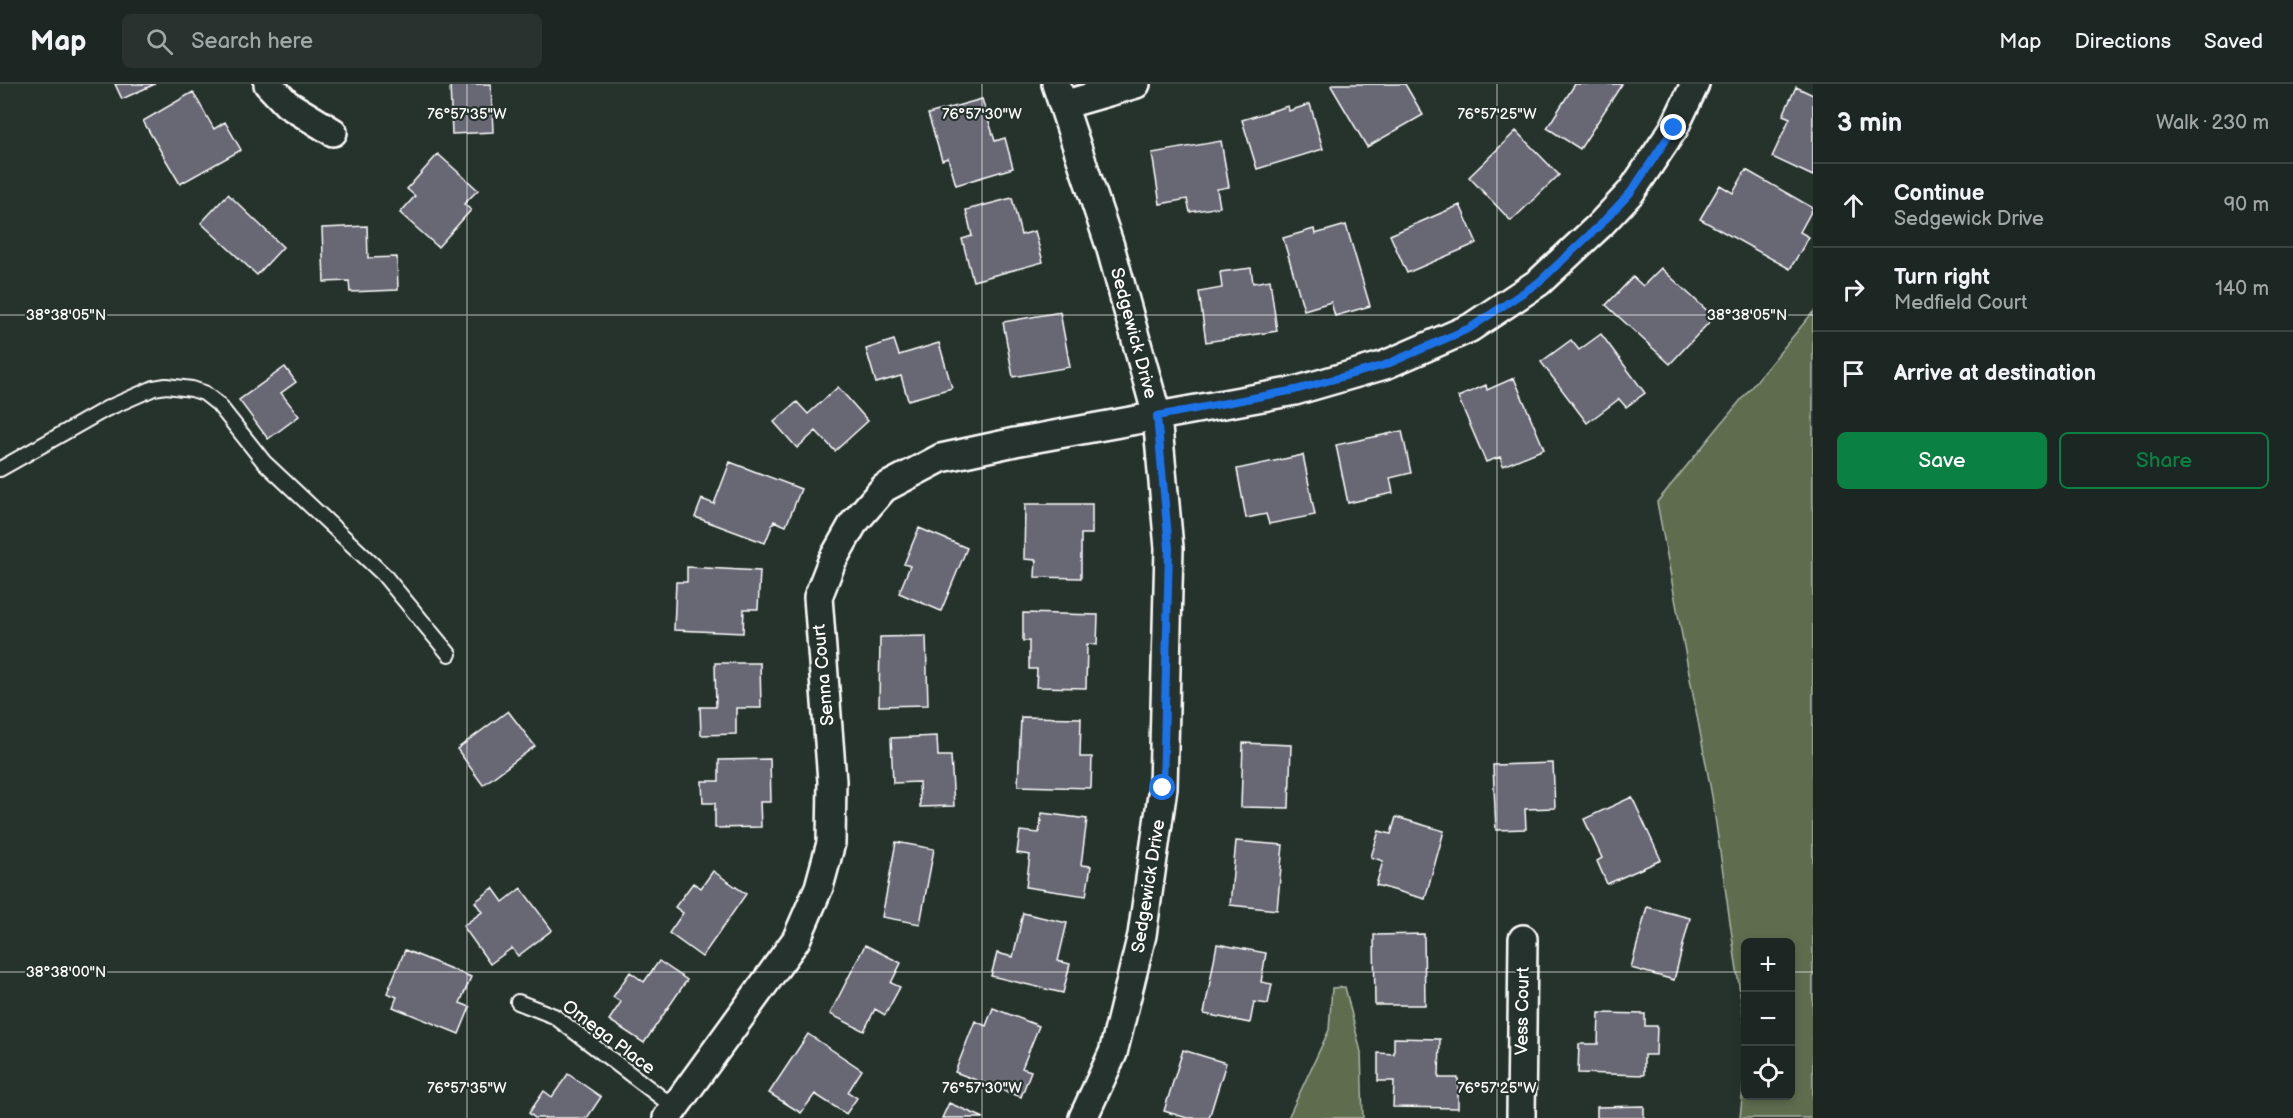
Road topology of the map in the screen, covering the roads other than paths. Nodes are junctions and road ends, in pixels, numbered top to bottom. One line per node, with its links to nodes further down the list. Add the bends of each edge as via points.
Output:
1 (268, 84): 5 (street, via 287,104)
2 (1136, 84): 4 (street)
3 (1695, 84): 6 (street, Senna Court, via 1674,128 1631,192 1539,282 1470,328 1385,365 1295,390)
4 (1060, 95): 6 (street, Sedgewick Drive, via 1110,246)
5 (333, 132)
6 (1157, 416): 11 (street, Senna Court, via 941,458 884,488 853,524 818,597 832,781 831,843 819,886 796,940); 12 (street, Sedgewick Drive, via 1169,548 1163,788 1143,935 1113,1053)
7 (0, 469): 8 (lane, via 106,409 154,388 166,386 204,393 218,404 264,462 383,574)
8 (449, 654)
9 (1523, 939): 13 (street, Vess Court)
10 (518, 1002): 11 (lane, Omega Place, via 554,1016)
11 (671, 1113)
12 (1083, 1118)
13 (1521, 1118)

